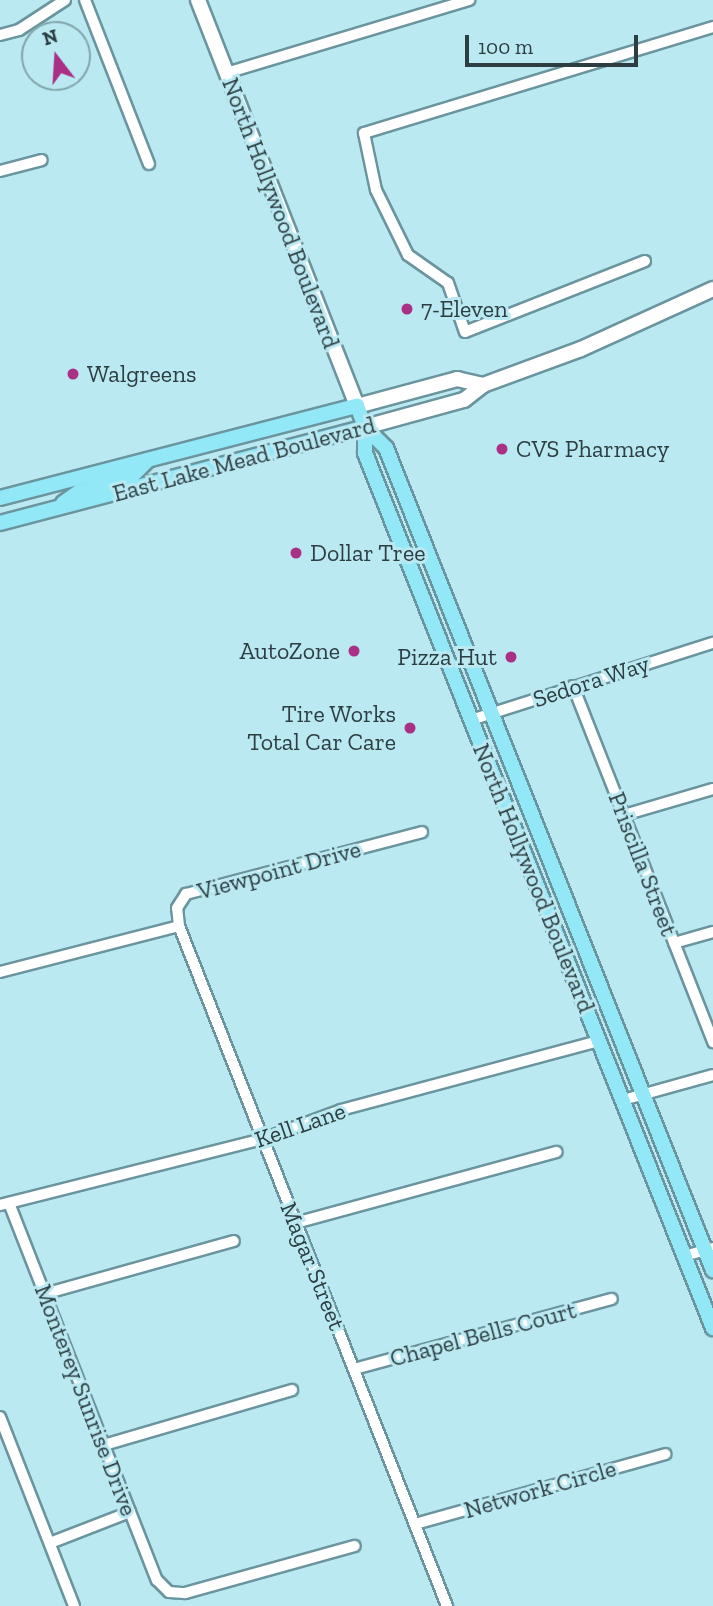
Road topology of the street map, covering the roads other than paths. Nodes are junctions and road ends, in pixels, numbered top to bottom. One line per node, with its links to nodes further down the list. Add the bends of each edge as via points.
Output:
1 (65, 0): 6 (street, via 19,30)
2 (85, 0): 9 (street)
3 (198, 0): 7 (main road, North Hollywood Boulevard)
4 (469, 0): 7 (street)
5 (713, 27): 11 (street, via 364,133 376,190 408,255 447,283 465,332)
6 (0, 35)
7 (226, 73): 14 (main road, North Hollywood Boulevard)
8 (41, 160): 10 (street)
9 (149, 164)
10 (0, 171)
11 (645, 261)
12 (713, 289): 13 (main road, East Lake Mead Boulevard, via 581,349)
13 (482, 385): 14 (main road, East Lake Mead Boulevard, via 457,379); 15 (main road, East Lake Mead Boulevard, via 464,400)
14 (357, 405): 15 (main road, North Hollywood Boulevard); 16 (main road, East Lake Mead Boulevard)
15 (365, 427): 18 (main road, East Lake Mead Boulevard); 20 (main road, North Hollywood Boulevard, via 385,445); 21 (main road, North Hollywood Boulevard, via 365,453)
16 (149, 459): 17 (main road, East Lake Mead Boulevard); 18 (main road, via 131,477 70,495)
17 (0, 498)
18 (61, 507): 19 (main road, East Lake Mead Boulevard)
19 (0, 523)
20 (440, 583): 21 (main road); 24 (main road, North Hollywood Boulevard)
21 (419, 591): 25 (main road, North Hollywood Boulevard)
22 (713, 643): 23 (street, Sedora Way)
23 (573, 686): 24 (street, Sedora Way); 27 (street, Priscilla Street)
24 (492, 713): 25 (street, Sedora Way); 36 (main road, North Hollywood Boulevard)
25 (471, 720): 33 (main road, North Hollywood Boulevard)
26 (713, 789): 27 (street)
27 (624, 815): 31 (street, Priscilla Street)
28 (422, 832): 29 (street, Viewpoint Drive, via 186,894 177,908)
29 (180, 926): 32 (street, Viewpoint Drive); 38 (street, Magar Street)
30 (713, 932): 31 (street)
31 (674, 943): 34 (street, Priscilla Street)
32 (0, 972)
33 (599, 1041): 37 (main road, North Hollywood Boulevard); 38 (street, Kell Lane, via 341,1110)
34 (713, 1042)
35 (713, 1075): 36 (street)
36 (643, 1094): 37 (street); 43 (main road, North Hollywood Boulevard)
37 (623, 1100): 44 (main road, North Hollywood Boulevard)
38 (263, 1139): 40 (street, Kell Lane); 41 (street, Magar Street)
39 (557, 1152): 41 (street)
40 (5, 1204): 46 (street, Monterey Sunrise Drive)
41 (295, 1223): 49 (street, Magar Street)
42 (234, 1241): 46 (street)
43 (709, 1249): 44 (street); 45 (main road, North Hollywood Boulevard)
44 (684, 1256): 48 (main road, North Hollywood Boulevard)
45 (713, 1270)
46 (44, 1294): 52 (street, Monterey Sunrise Drive)
47 (612, 1299): 49 (street, Chapel Bells Court)
48 (713, 1328)
49 (354, 1369): 55 (street, Magar Street)
50 (292, 1390): 52 (street)
51 (0, 1417): 56 (street)
52 (104, 1445): 54 (street, Monterey Sunrise Drive)
53 (665, 1454): 55 (street, Network Circle)
54 (130, 1512): 56 (street); 57 (street, Monterey Sunrise Drive, via 157,1580 169,1592 185,1592)
55 (415, 1524): 59 (street, Magar Street)
56 (50, 1543): 58 (street)
57 (355, 1546)
58 (74, 1606)
59 (447, 1606)

